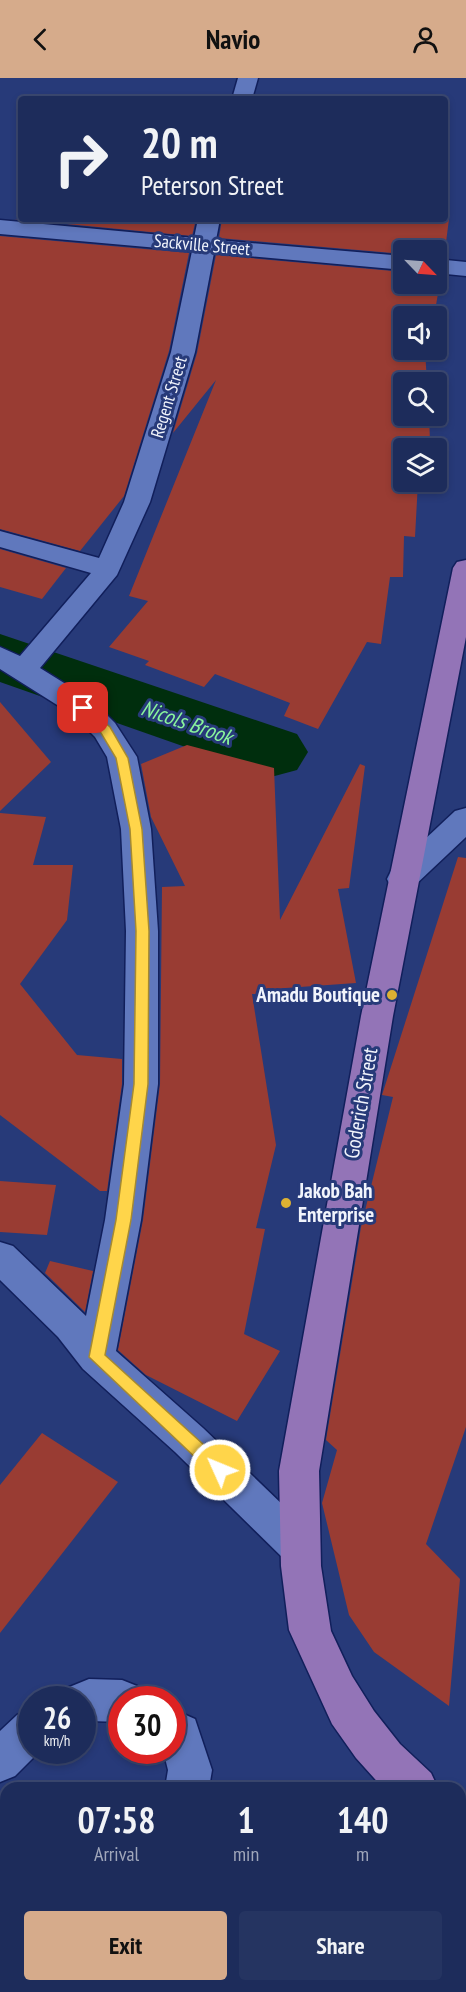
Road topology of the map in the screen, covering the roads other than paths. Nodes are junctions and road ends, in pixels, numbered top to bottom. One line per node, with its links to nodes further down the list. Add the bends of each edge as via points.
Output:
1 (248, 78): 2 (street)
2 (243, 96)
3 (208, 222): 5 (street, Regent Street)
4 (0, 227): 5 (street, Sackville Street)
5 (202, 245): 6 (street, Sackville Street); 11 (street, Regent Street, via 183,352 137,502)
6 (393, 262)
7 (447, 267): 8 (street)
8 (466, 269)
9 (0, 539): 11 (street)
10 (466, 568): 14 (main road, Goderich Street)
11 (108, 569): 12 (street, Regent Street)
12 (20, 663): 16 (street, via 83,708 105,730 122,758 136,829 142,931 141,1084 123,1220)
13 (466, 819): 14 (street)
14 (402, 879): 17 (main road, Goderich Street, via 299,1471)
15 (0, 1257): 16 (street, via 71,1326)
16 (96, 1357): 17 (street, via 189,1440)
17 (298, 1547): 22 (main road, Goderich Street, via 308,1624 332,1683 364,1737)
18 (18, 1744): 20 (street)
19 (186, 1756): 21 (street)
20 (0, 1761)
21 (188, 1782)
22 (408, 1782)

